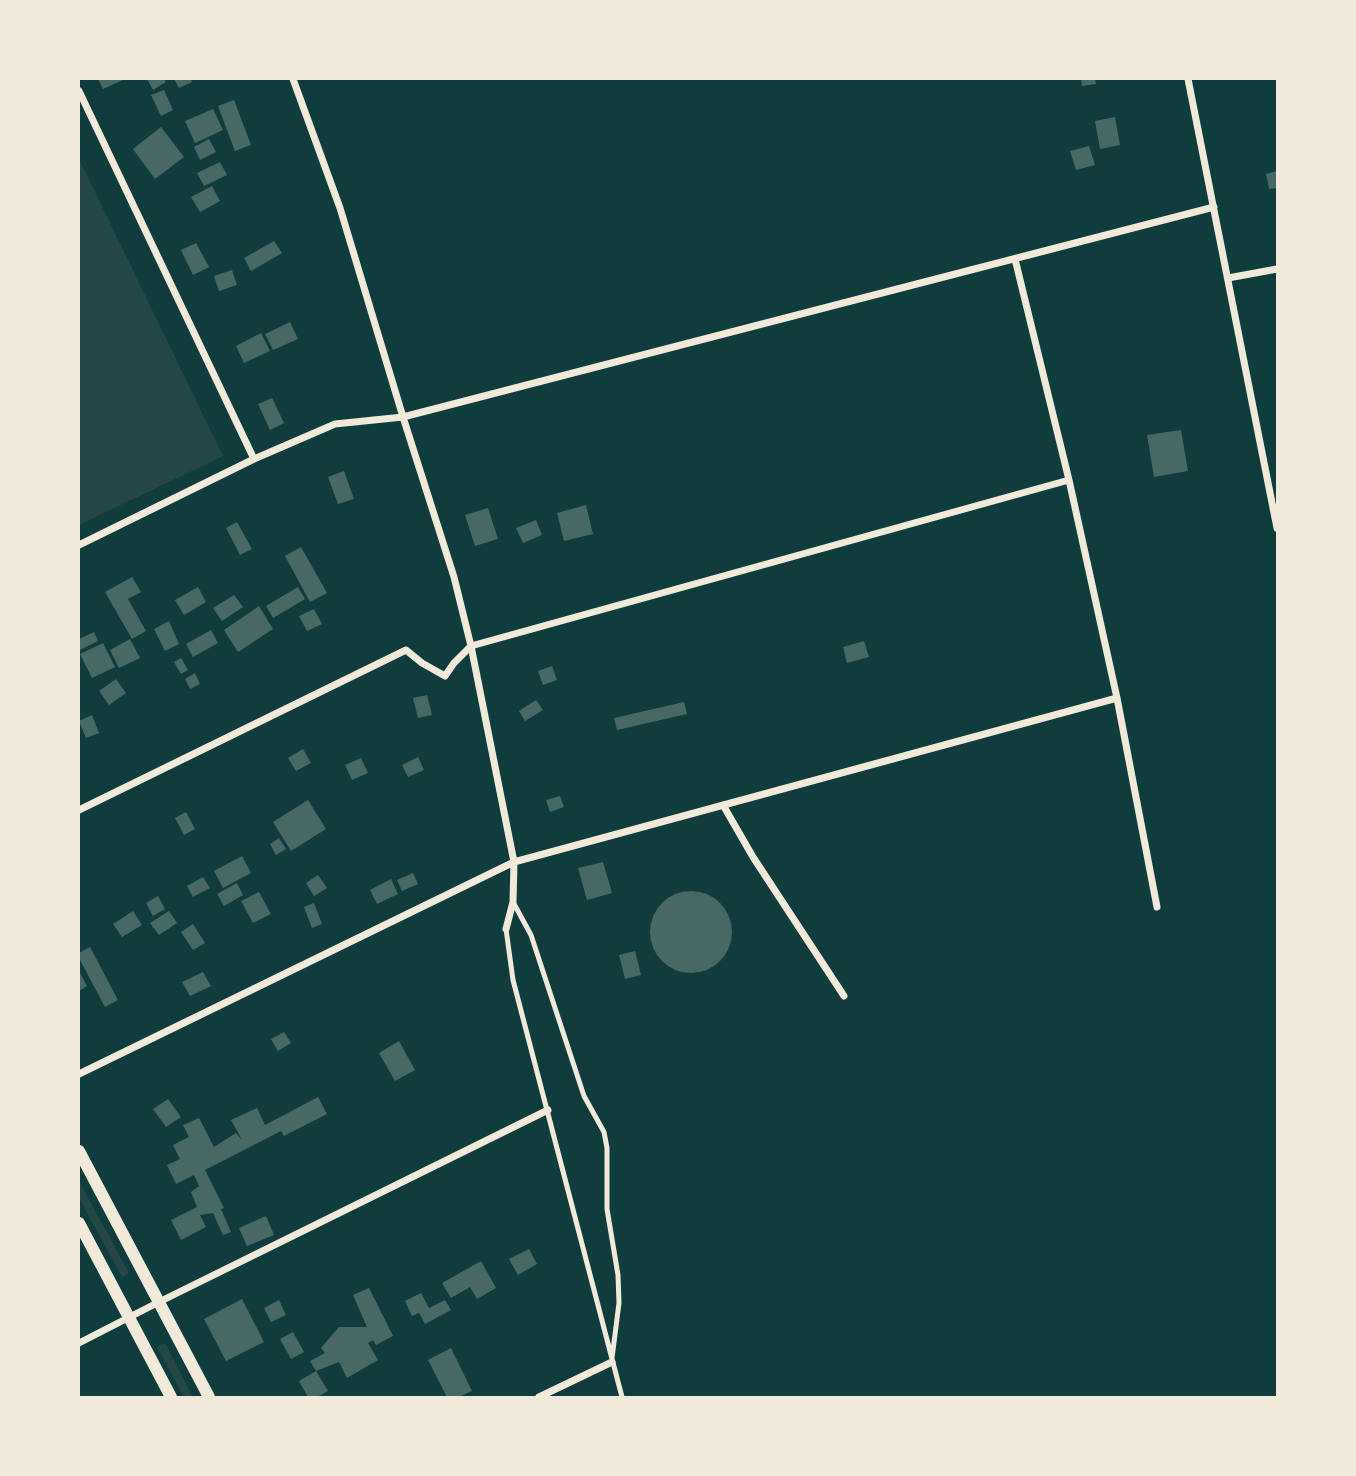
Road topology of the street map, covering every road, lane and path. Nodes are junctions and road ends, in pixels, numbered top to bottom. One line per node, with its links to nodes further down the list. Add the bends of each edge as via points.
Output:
1 (293, 79): 8 (street, via 340,208)
2 (1188, 79): 4 (street)
3 (79, 91): 9 (street)
4 (1214, 207): 5 (street); 7 (street)
5 (1015, 259): 8 (street); 10 (street)
6 (1277, 269): 7 (street)
7 (1228, 278): 11 (street)
8 (403, 417): 9 (street, via 335,424); 13 (street, via 448,555)
9 (254, 459): 12 (street)
10 (1069, 480): 13 (street); 14 (street)
11 (1277, 528)
12 (79, 545)
13 (471, 646): 16 (street, via 445,676 406,650); 17 (street)
14 (1117, 698): 15 (street); 19 (street)
15 (723, 805): 17 (street); 21 (street)
16 (79, 810)
17 (514, 862): 18 (street); 22 (street)
18 (513, 901): 20 (street); 29 (lane, via 531,935 584,1096 604,1132 607,1209 619,1303)
19 (1157, 907)
20 (506, 929): 23 (lane, via 513,980)
21 (844, 996)
22 (79, 1074)
23 (548, 1110): 26 (street); 29 (lane)
24 (79, 1151): 26 (street)
25 (79, 1223): 27 (street)
26 (159, 1302): 27 (street); 31 (street)
27 (129, 1318): 28 (street); 30 (street)
28 (79, 1343)
29 (612, 1362): 32 (street); 33 (lane)
30 (171, 1397)
31 (209, 1397)
32 (539, 1397)
33 (622, 1397)

